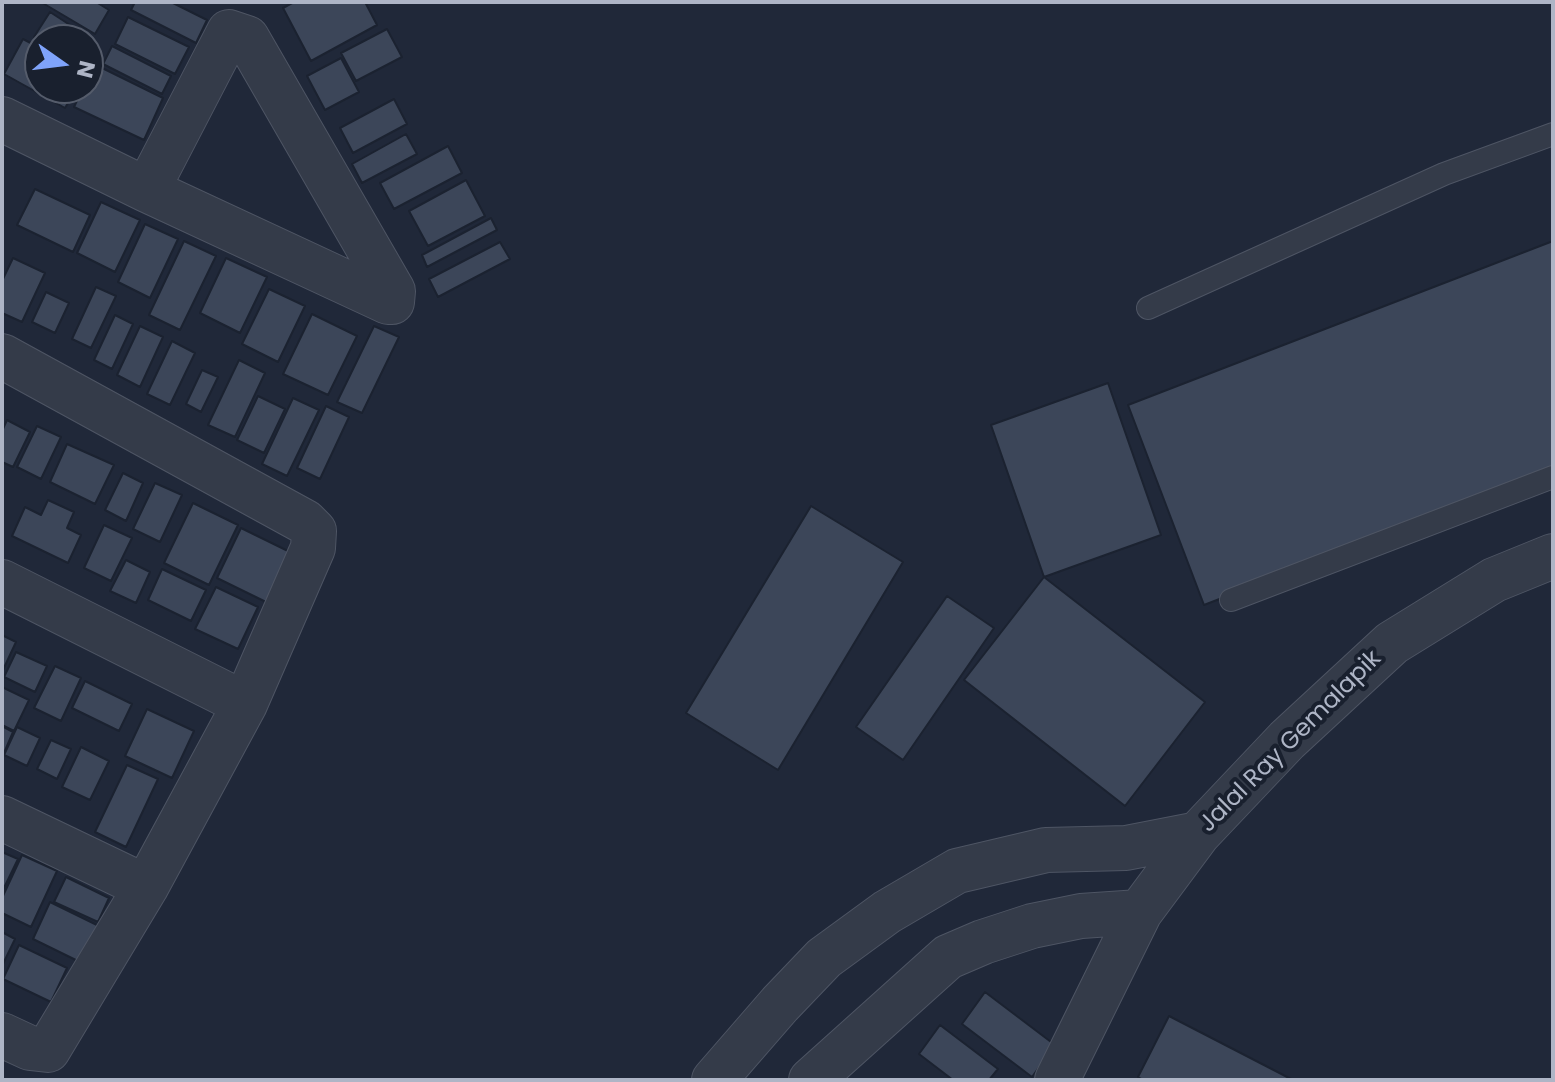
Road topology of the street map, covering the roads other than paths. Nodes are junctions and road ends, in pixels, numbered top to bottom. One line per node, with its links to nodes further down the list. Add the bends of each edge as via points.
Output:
1 (2, 119): 3 (street)
2 (1553, 134): 4 (lane, via 1444,174)
3 (147, 190): 3 (street, via 388,302 394,298 240,33 229,32)
4 (1148, 308)
5 (2, 356): 10 (street, via 314,531 313,548)
6 (1553, 477): 9 (lane)
7 (1553, 556): 12 (street, Jalal Ray Gemalapik, via 1494,580 1392,643 1287,740)
8 (2, 582): 10 (street)
9 (1231, 600)
10 (245, 704): 13 (street)
11 (2, 818): 13 (street)
12 (1198, 834): 14 (street, Jalal Ray Gemalapik); 16 (street, via 1126,848 1046,850 957,871 887,912 824,958)
13 (146, 887): 15 (street, via 48,1050)
14 (1140, 912): 17 (street, via 1032,926 948,957); 18 (street, Jalal Ray Gemalapik)
15 (2, 1035)
16 (714, 1080)
17 (811, 1080)
18 (1057, 1080)

